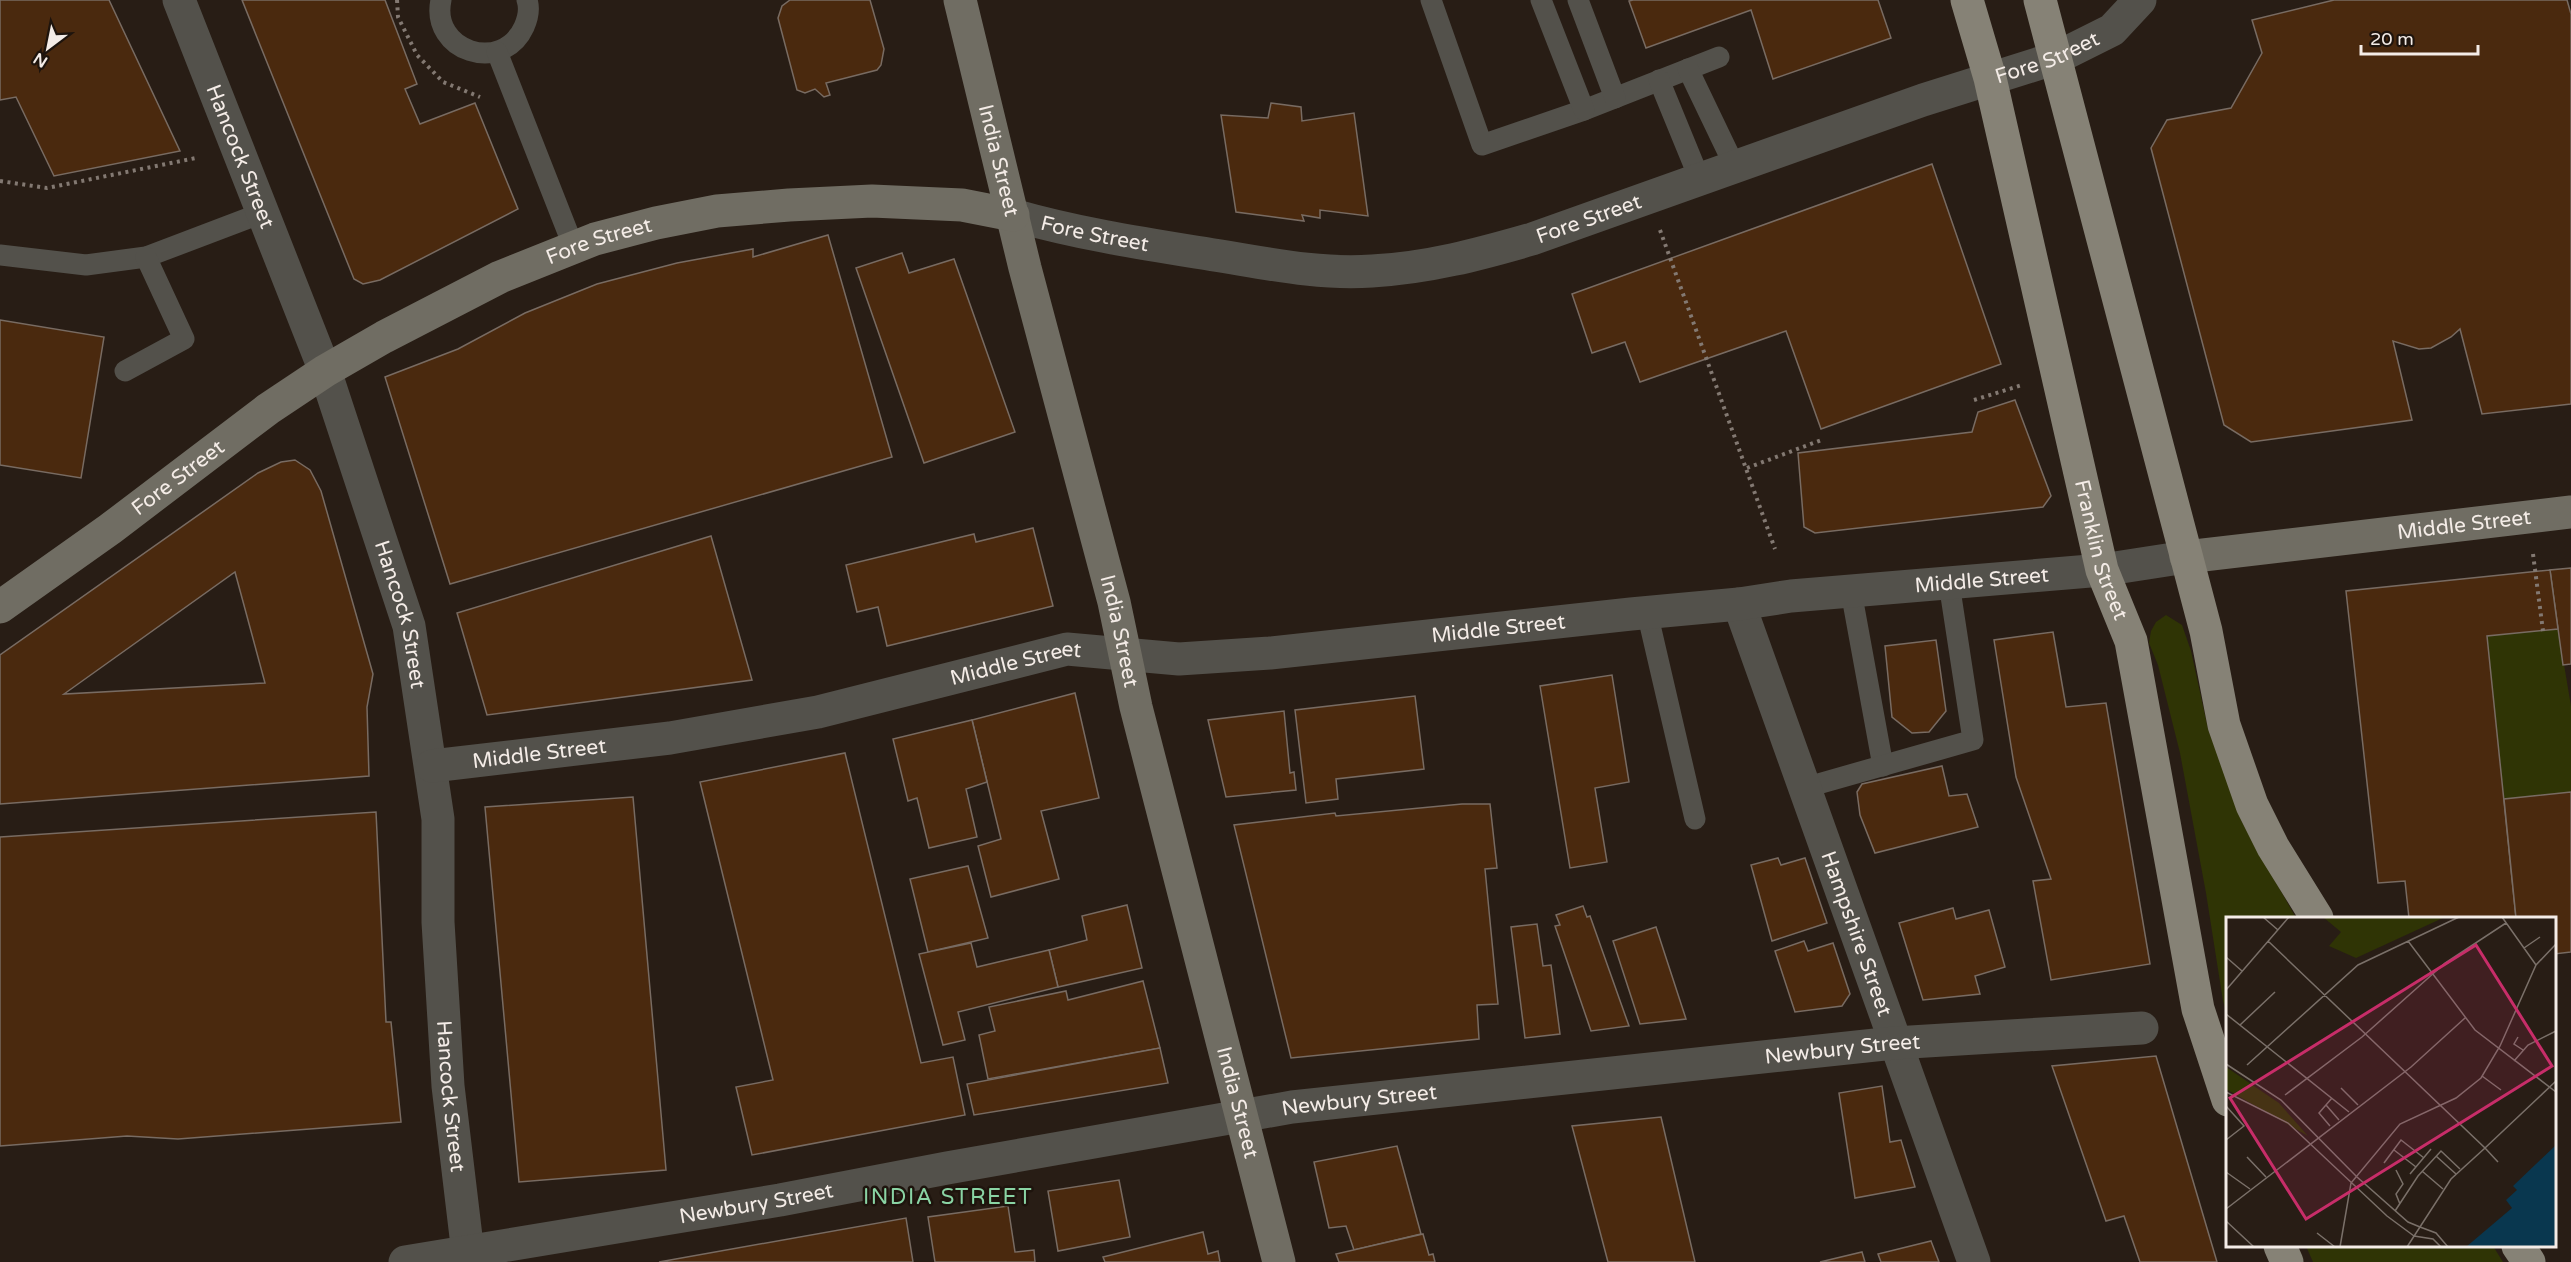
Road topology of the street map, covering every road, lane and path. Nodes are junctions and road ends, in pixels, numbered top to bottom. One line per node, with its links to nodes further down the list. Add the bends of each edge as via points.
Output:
1 (179, 0): 26 (street, Hancock Street)
2 (397, 0): 19 (path, via 398,17 417,55 443,82 479,95)
3 (441, 0): 12 (lane, via 441,20 457,44 476,53)
4 (527, 0): 12 (lane, via 527,20 521,34)
5 (960, 0): 27 (street, India Street)
6 (1431, 0): 20 (lane, via 1482,145)
7 (1541, 0): 20 (lane)
8 (1578, 0): 18 (lane)
9 (1966, 0): 16 (main road, Franklin Street)
10 (2040, 0): 14 (main road)
11 (2140, 0): 14 (street, Fore Street, via 2112,30)
12 (497, 52): 28 (lane)
13 (1719, 57): 15 (lane)
14 (2056, 58): 16 (street, Fore Street); 40 (main road)
15 (1688, 69): 17 (lane); 22 (lane)
16 (1990, 78): 22 (street, Fore Street); 41 (main road, Franklin Street)
17 (1659, 80): 18 (lane); 23 (lane)
18 (1615, 98): 20 (lane)
19 (483, 105)
20 (1584, 110)
21 (196, 158): 24 (path, via 47,188)
22 (1735, 168): 23 (street, Fore Street)
23 (1700, 180): 25 (street, Fore Street)
24 (0, 181)
25 (1648, 199): 27 (street, Fore Street, via 1474,256 1370,272 1253,261 1068,231); 36 (path)
26 (262, 213): 30 (lane); 32 (street, Hancock Street)
27 (1013, 215): 28 (street, Fore Street, via 962,205 872,201 768,207 717,211 656,223); 48 (street, India Street)
28 (574, 248): 32 (street, Fore Street, via 500,278)
29 (0, 255): 30 (lane, via 86,265)
30 (146, 257): 31 (lane, via 184,339)
31 (125, 370)
32 (325, 372): 45 (street, Fore Street, via 268,409 110,529); 49 (street, Hancock Street, via 409,626)
33 (2028, 382): 34 (path)
34 (1974, 400)
35 (1824, 440): 36 (path)
36 (1747, 468): 39 (path)
37 (2571, 512): 38 (street, Middle Street)
38 (2527, 516): 40 (street, Middle Street); 47 (path)
39 (1775, 549)
40 (2186, 557): 41 (street, Middle Street); 53 (main road, via 2224,725 2252,805)
41 (2102, 570): 42 (street, Middle Street); 56 (main road, Franklin Street, via 2131,641 2198,1009)
42 (1949, 583): 43 (street, Middle Street); 50 (lane, via 1973,740)
43 (1851, 591): 44 (street, Middle Street); 50 (lane)
44 (1739, 604): 46 (street, Middle Street); 51 (street, Hampshire Street)
45 (0, 606)
46 (1647, 612): 48 (street, Middle Street, via 1270,653 1179,659); 52 (lane)
47 (2543, 631)
48 (1125, 654): 49 (street, Middle Street, via 1067,649 818,712 670,738); 57 (street, India Street)
49 (432, 766): 60 (street, Hancock Street, via 438,819 438,922 448,1086)
50 (1883, 766): 51 (lane)
51 (1804, 788): 55 (street, Hampshire Street)
52 (1695, 819)
53 (2316, 917)
54 (2142, 1028): 55 (street, Newbury Street)
55 (1894, 1043): 57 (street, Newbury Street); 63 (street, Hampshire Street)
56 (2226, 1094)
57 (1239, 1115): 60 (street, Newbury Street); 62 (street, India Street)
58 (2281, 1247): 64 (main road)
59 (2519, 1247): 65 (main road)
60 (469, 1256): 61 (street, Newbury Street)
61 (405, 1262)
62 (1279, 1262)
63 (1974, 1262)
64 (2287, 1262)
65 (2529, 1262)

